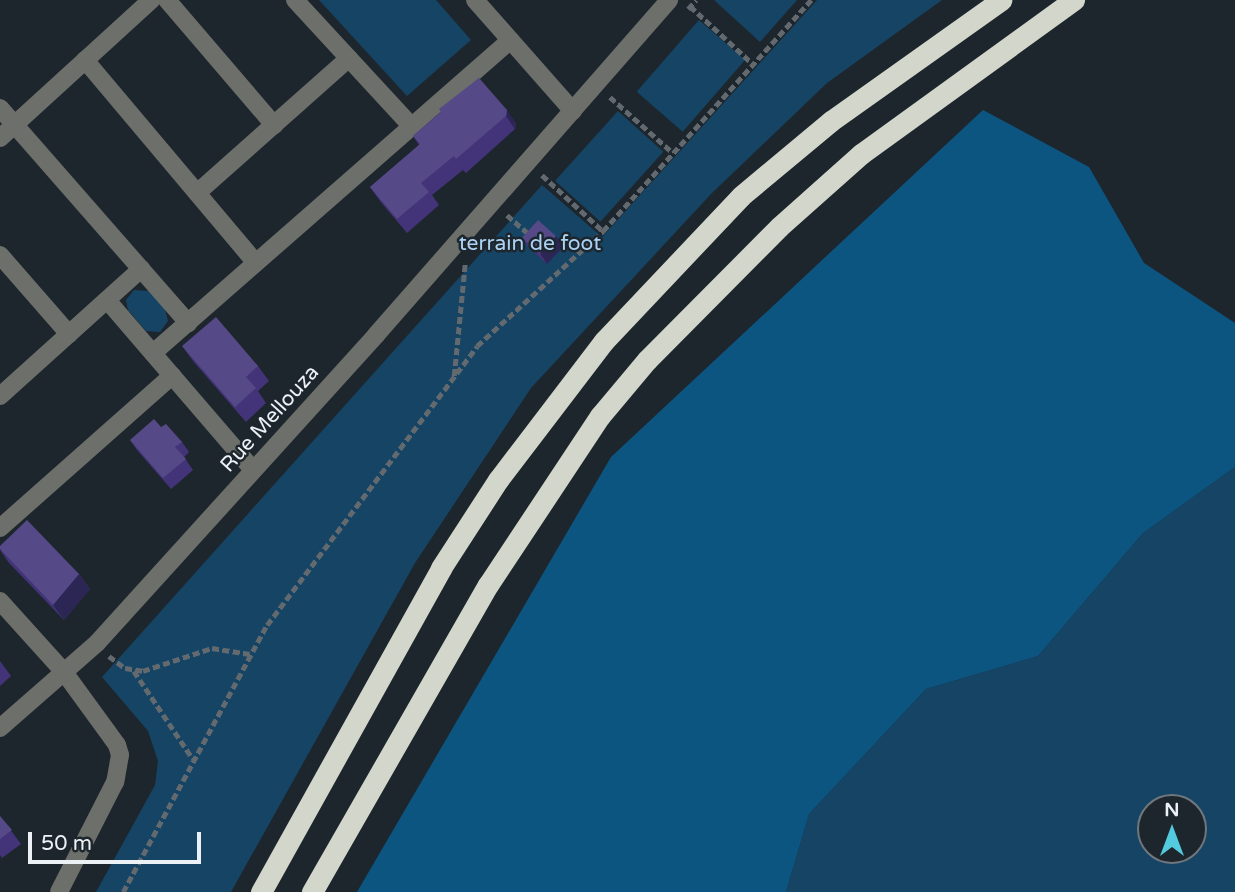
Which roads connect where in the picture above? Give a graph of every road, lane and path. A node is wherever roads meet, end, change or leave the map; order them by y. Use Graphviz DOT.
graph roads {
  1 [pos="151,0"];
  2 [pos="167,0"];
  3 [pos="295,0"];
  4 [pos="669,0"];
  5 [pos="811,0"];
  6 [pos="1001,0"];
  7 [pos="1074,0"];
  8 [pos="485,3"];
  9 [pos="690,6"];
  10 [pos="510,40"];
  11 [pos="349,58"];
  12 [pos="85,60"];
  13 [pos="754,65"];
  14 [pos="596,85"];
  15 [pos="0,108"];
  16 [pos="573,111"];
  17 [pos="15,125"];
  18 [pos="274,125"];
  19 [pos="412,127"];
  20 [pos="0,138"];
  21 [pos="673,153"];
  22 [pos="542,175"];
  23 [pos="197,193"];
  24 [pos="507,215"];
  25 [pos="603,231"];
  26 [pos="530,234"];
  27 [pos="2,261"];
  28 [pos="465,262"];
  29 [pos="256,263"];
  30 [pos="141,269"];
  31 [pos="107,300"];
  32 [pos="188,323"];
  33 [pos="69,334"];
  34 [pos="153,353"];
  35 [pos="172,376"];
  36 [pos="454,377"];
  37 [pos="0,396"];
  38 [pos="253,470"];
  39 [pos="0,528"];
  40 [pos="0,601"];
  41 [pos="97,643"];
  42 [pos="250,654"];
  43 [pos="134,670"];
  44 [pos="64,672"];
  45 [pos="0,728"];
  46 [pos="193,759"];
  47 [pos="59,892"];
  48 [pos="123,892"];
  49 [pos="261,892"];
  50 [pos="312,892"];
  1 -- 12 [label="street"];
  2 -- 18 [label="street"];
  3 -- 11 [label="street"];
  4 -- 14 [label="street, Rue Mellouza"];
  5 -- 13 [label="path"];
  6 -- 49 [label="highway"];
  7 -- 50 [label="highway"];
  8 -- 10 [label="street"];
  9 -- 13 [label="path"];
  10 -- 16 [label="street"];
  10 -- 19 [label="street"];
  11 -- 18 [label="street"];
  11 -- 19 [label="street"];
  12 -- 17 [label="street"];
  12 -- 23 [label="street"];
  13 -- 21 [label="path"];
  14 -- 16 [label="street, Rue Mellouza"];
  14 -- 21 [label="path"];
  15 -- 17 [label="street"];
  16 -- 38 [label="street, Rue Mellouza"];
  17 -- 20 [label="street"];
  17 -- 30 [label="street"];
  18 -- 23 [label="street"];
  19 -- 29 [label="street"];
  21 -- 25 [label="path"];
  22 -- 25 [label="path"];
  23 -- 29 [label="street"];
  24 -- 26 [label="path"];
  25 -- 36 [label="path"];
  27 -- 33 [label="street"];
  28 -- 36 [label="path"];
  29 -- 32 [label="street"];
  30 -- 31 [label="street"];
  30 -- 32 [label="street"];
  31 -- 33 [label="street"];
  31 -- 34 [label="street"];
  32 -- 34 [label="street"];
  33 -- 37 [label="street"];
  34 -- 35 [label="street"];
  35 -- 38 [label="street"];
  35 -- 39 [label="street"];
  36 -- 42 [label="path"];
  38 -- 41 [label="street, Rue Mellouza"];
  40 -- 44 [label="street"];
  41 -- 43 [label="path"];
  41 -- 44 [label="street, Rue Mellouza"];
  42 -- 43 [label="path"];
  42 -- 46 [label="path"];
  43 -- 46 [label="path"];
  44 -- 45 [label="street, Rue Mellouza"];
  44 -- 47 [label="street"];
  46 -- 48 [label="path"];
}
